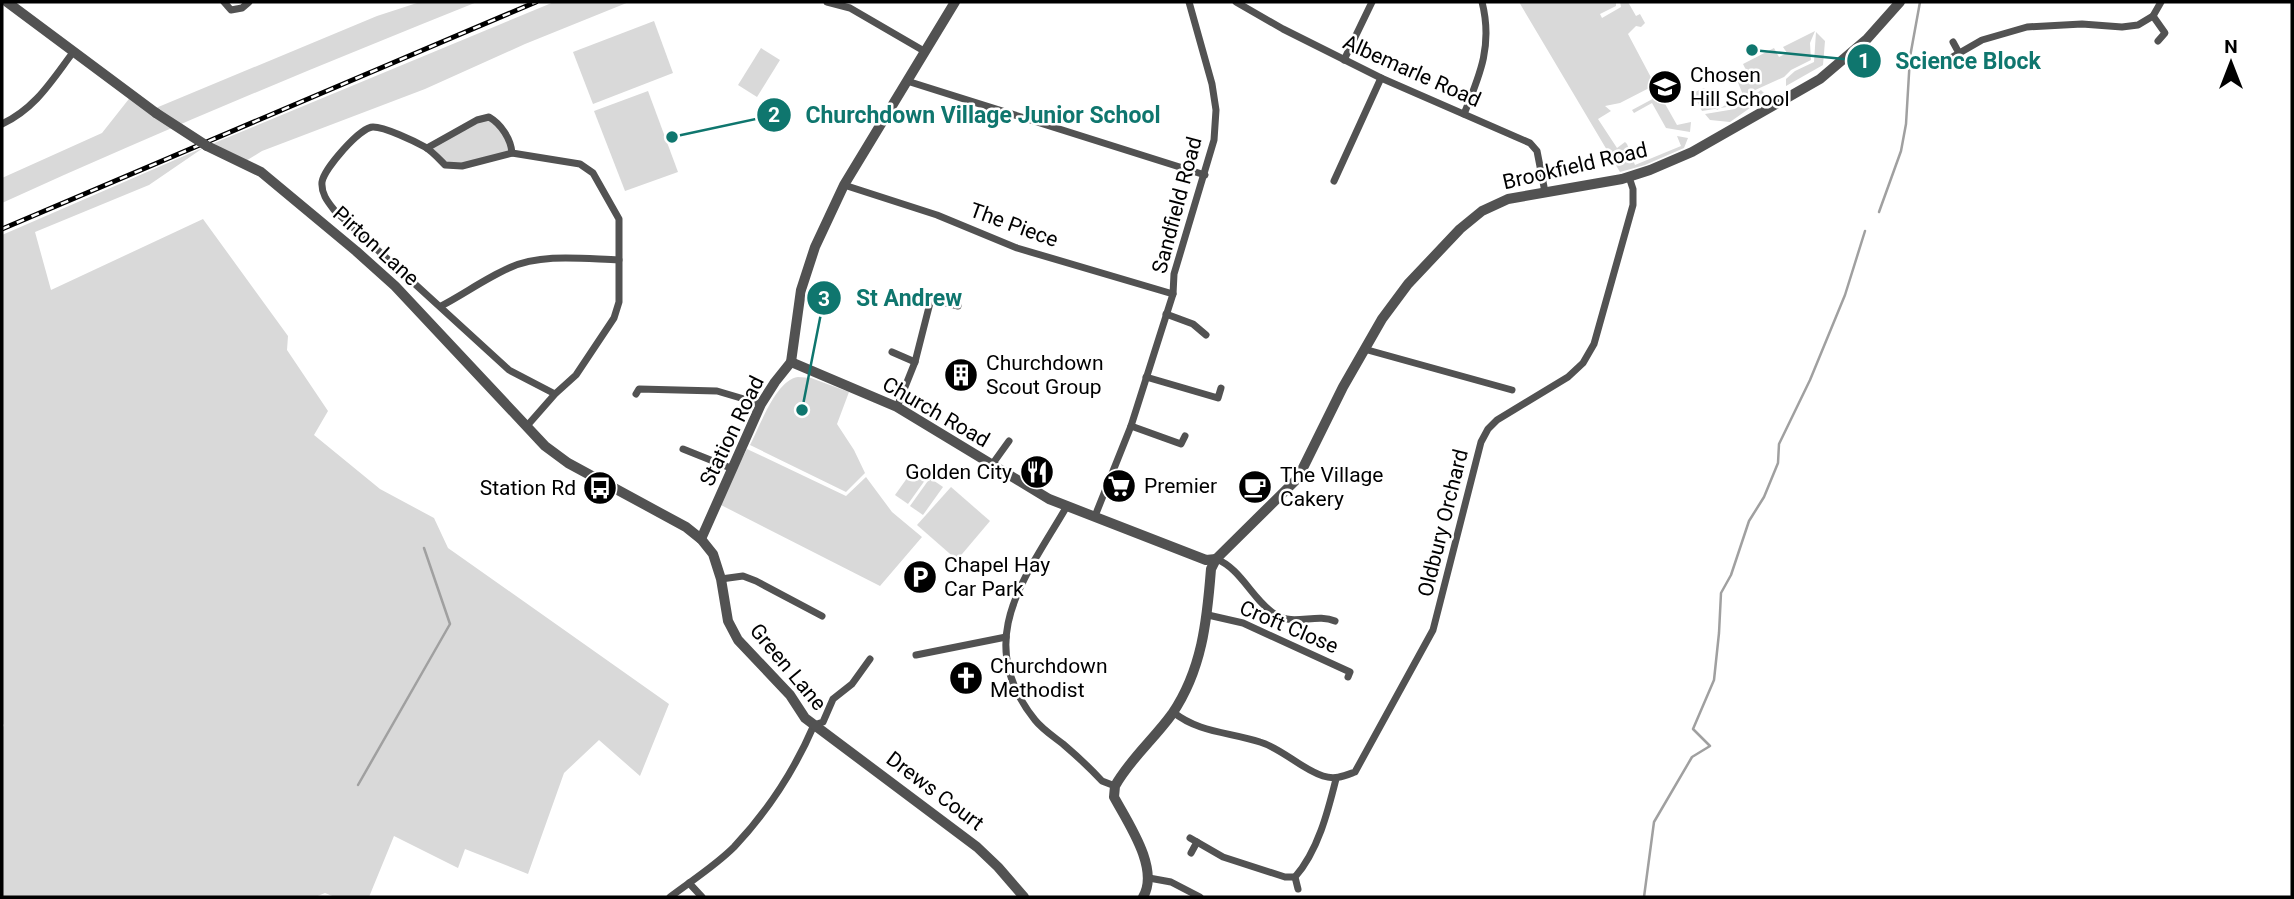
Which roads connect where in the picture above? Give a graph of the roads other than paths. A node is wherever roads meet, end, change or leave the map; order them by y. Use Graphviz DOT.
graph roads {
  1 [pos="7,2"];
  2 [pos="224,2"];
  3 [pos="249,2"];
  4 [pos="827,2"];
  5 [pos="955,2"];
  6 [pos="1189,2"];
  7 [pos="1236,2"];
  8 [pos="1372,2"];
  9 [pos="1482,2"];
  10 [pos="1900,2"];
  11 [pos="2161,2"];
  12 [pos="2153,16"];
  13 [pos="2158,41"];
  14 [pos="1953,42"];
  15 [pos="74,51"];
  16 [pos="924,51"];
  17 [pos="1959,53"];
  18 [pos="1949,59"];
  19 [pos="1344,60"];
  20 [pos="1381,78"];
  21 [pos="907,81"];
  22 [pos="1464,114"];
  23 [pos="2,124"];
  24 [pos="427,148"];
  25 [pos="512,153"];
  26 [pos="1205,175"];
  27 [pos="1629,177"];
  28 [pos="1334,181"];
  29 [pos="844,185"];
  30 [pos="1545,192"];
  31 [pos="619,260"];
  32 [pos="1173,294"];
  33 [pos="441,306"];
  34 [pos="958,306"];
  35 [pos="1166,314"];
  36 [pos="1206,335"];
  37 [pos="1364,349"];
  38 [pos="892,352"];
  39 [pos="791,362"];
  40 [pos="915,362"];
  41 [pos="1146,377"];
  42 [pos="638,380"];
  43 [pos="1220,388"];
  44 [pos="1512,390"];
  45 [pos="555,394"];
  46 [pos="761,404"];
  47 [pos="897,407"];
  48 [pos="1131,426"];
  49 [pos="526,427"];
  50 [pos="1185,436"];
  51 [pos="1009,442"];
  52 [pos="1181,444"];
  53 [pos="683,449"];
  54 [pos="692,453"];
  55 [pos="1178,453"];
  56 [pos="688,464"];
  57 [pos="991,466"];
  58 [pos="733,470"];
  59 [pos="1067,506"];
  60 [pos="1095,516"];
  61 [pos="701,538"];
  62 [pos="1216,559"];
  63 [pos="721,579"];
  64 [pos="1208,615"];
  65 [pos="822,616"];
  66 [pos="1335,621"];
  67 [pos="1006,637"];
  68 [pos="916,654"];
  69 [pos="870,659"];
  70 [pos="1348,677"];
  71 [pos="1173,712"];
  72 [pos="814,725"];
  73 [pos="1336,779"];
  74 [pos="1115,786"];
  75 [pos="1191,853"];
  76 [pos="1295,877"];
  77 [pos="1149,878"];
  78 [pos="689,883"];
  79 [pos="1298,889"];
  80 [pos="670,897"];
  81 [pos="702,897"];
  82 [pos="1024,897"];
  83 [pos="1143,897"];
  84 [pos="1200,897"];
  1 -- 15 [label="street, Pirton Lane"];
  2 -- 3 [label="street"];
  4 -- 16 [label="street"];
  5 -- 16 [label="street, Station Road"];
  6 -- 26 [label="street, Sandfield Road"];
  7 -- 19 [label="street, Albemarle Road"];
  8 -- 19 [label="street"];
  9 -- 22 [label="street"];
  10 -- 27 [label="street, Brookfield Road"];
  11 -- 12 [label="street"];
  12 -- 13 [label="street"];
  12 -- 17 [label="street"];
  14 -- 17 [label="street"];
  15 -- 23 [label="street"];
  15 -- 49 [label="street, Pirton Lane, bridge"];
  16 -- 21 [label="street, Station Road"];
  17 -- 18 [label="street"];
  19 -- 20 [label="street, Albemarle Road"];
  20 -- 22 [label="street, Albemarle Road"];
  20 -- 28 [label="street"];
  21 -- 26 [label="street"];
  21 -- 29 [label="street, Station Road"];
  22 -- 30 [label="street, Albemarle Road"];
  24 -- 25 [label="street"];
  24 -- 25 [label="street"];
  24 -- 33 [label="street"];
  25 -- 31 [label="street"];
  26 -- 32 [label="street, Sandfield Road"];
  27 -- 30 [label="street, Brookfield Road"];
  27 -- 73 [label="street, Oldbury Orchard"];
  29 -- 32 [label="street, The Piece"];
  29 -- 39 [label="street, Station Road"];
  30 -- 37 [label="street, Brookfield Road"];
  31 -- 33 [label="street"];
  31 -- 45 [label="street"];
  32 -- 35 [label="street, Sandfield Road"];
  33 -- 45 [label="street"];
  34 -- 40 [label="street"];
  35 -- 36 [label="street"];
  35 -- 41 [label="street, Sandfield Road"];
  37 -- 44 [label="street"];
  37 -- 62 [label="street, Brookfield Road"];
  38 -- 40 [label="street"];
  39 -- 46 [label="street, Station Road"];
  39 -- 47 [label="street, Church Road"];
  40 -- 47 [label="street"];
  41 -- 43 [label="street"];
  41 -- 48 [label="street, Sandfield Road"];
  42 -- 46 [label="street"];
  45 -- 49 [label="street"];
  46 -- 58 [label="street, Station Road"];
  47 -- 57 [label="street, Church Road"];
  48 -- 52 [label="street"];
  48 -- 60 [label="street, Sandfield Road"];
  49 -- 61 [label="street, Pirton Lane"];
  50 -- 52 [label="street"];
  51 -- 57 [label="street"];
  52 -- 55 [label="street"];
  53 -- 54 [label="street"];
  54 -- 56 [label="street"];
  54 -- 58 [label="street"];
  57 -- 59 [label="street, Church Road"];
  58 -- 61 [label="street, Station Road"];
  59 -- 60 [label="street, Church Road"];
  59 -- 67 [label="street"];
  60 -- 62 [label="street, Church Road"];
  61 -- 63 [label="street, Green Lane"];
  62 -- 64 [label="street"];
  62 -- 66 [label="street"];
  63 -- 65 [label="street"];
  63 -- 72 [label="street, Green Lane"];
  64 -- 70 [label="street, Croft Close"];
  64 -- 71 [label="street"];
  67 -- 68 [label="street"];
  67 -- 74 [label="street"];
  69 -- 72 [label="street"];
  71 -- 73 [label="street"];
  71 -- 74 [label="street"];
  72 -- 78 [label="street, Green Lane"];
  72 -- 82 [label="street, Drews Court"];
  73 -- 76 [label="street"];
  74 -- 77 [label="street"];
  75 -- 76 [label="street"];
  76 -- 79 [label="street"];
  77 -- 83 [label="street"];
  77 -- 84 [label="street"];
  78 -- 80 [label="street, Green Lane"];
  78 -- 81 [label="street"];
}
